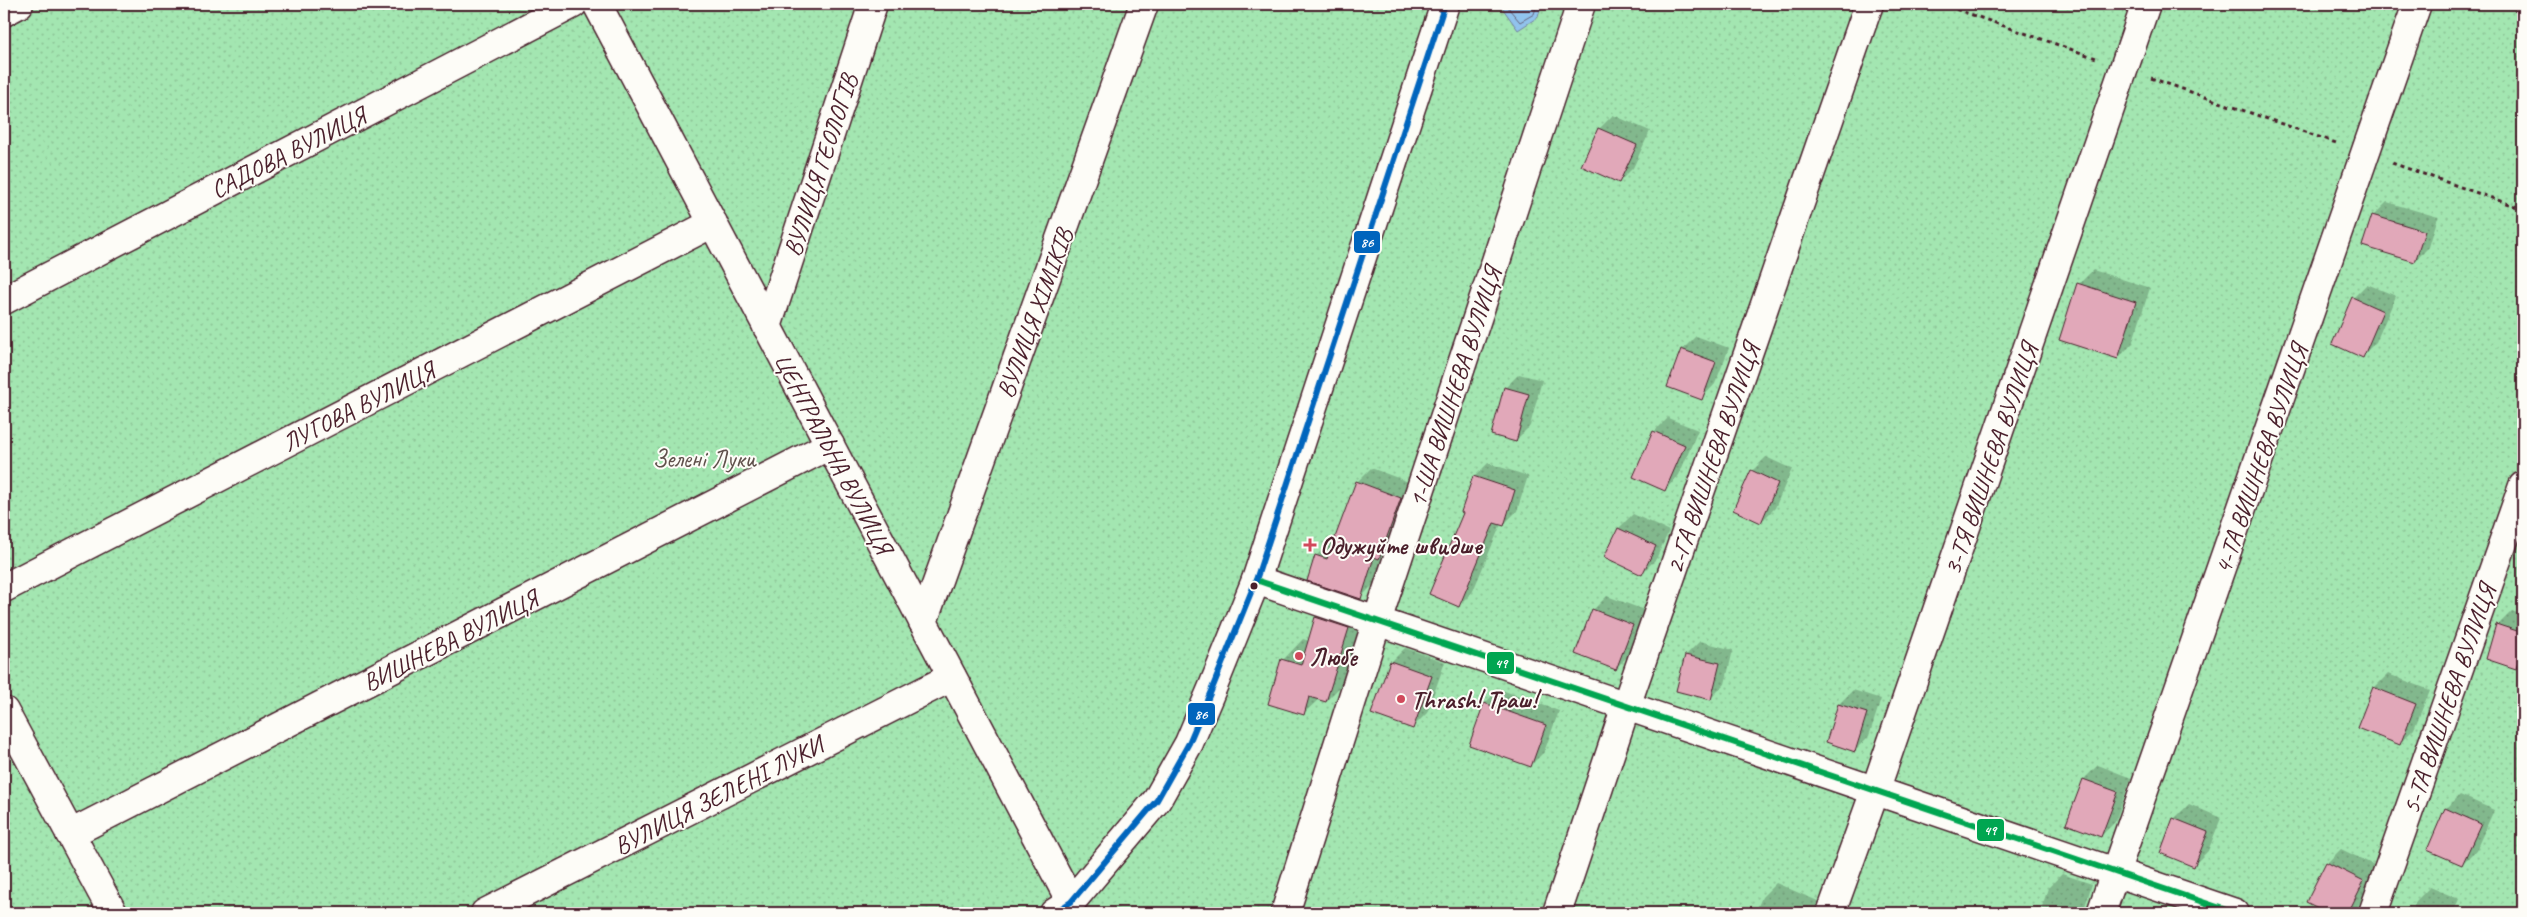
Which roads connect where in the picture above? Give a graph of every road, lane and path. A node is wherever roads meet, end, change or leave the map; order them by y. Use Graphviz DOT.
graph roads {
  1 [pos="19,4"];
  2 [pos="573,4"];
  3 [pos="597,4"];
  4 [pos="873,4"];
  5 [pos="1144,4"];
  6 [pos="1445,4"];
  7 [pos="1581,4"];
  8 [pos="1869,4"];
  9 [pos="1941,4"];
  10 [pos="2146,4"];
  11 [pos="2417,4"];
  12 [pos="4,12"];
  13 [pos="2124,68"];
  14 [pos="2366,154"];
  15 [pos="2523,209"];
  16 [pos="713,223"];
  17 [pos="4,300"];
  18 [pos="767,327"];
  19 [pos="830,445"];
  20 [pos="2523,486"];
  21 [pos="1256,580"];
  22 [pos="4,588"];
  23 [pos="923,622"];
  24 [pos="1377,622"];
  25 [pos="952,677"];
  26 [pos="1626,706"];
  27 [pos="4,711"];
  28 [pos="1875,791"];
  29 [pos="70,834"];
  30 [pos="2116,873"];
  31 [pos="1062,908"];
  32 [pos="113,913"];
  33 [pos="484,913"];
  34 [pos="1285,913"];
  35 [pos="1557,913"];
  36 [pos="1831,913"];
  37 [pos="2102,913"];
  38 [pos="2235,913"];
  39 [pos="2373,913"];
  1 -- 12 [label="street"];
  2 -- 17 [label="street, САДОВА ВУЛИЦЯ"];
  3 -- 16 [label="street, ЦЕНТРАЛЬНА ВУЛИЦЯ"];
  4 -- 18 [label="street, ВУЛИЦЯ ГЕОЛОГІВ"];
  5 -- 23 [label="street, ВУЛИЦЯ ХІМІКІВ"];
  6 -- 21 [label="street"];
  7 -- 24 [label="street, 1-ША ВИШНЕВА ВУЛИЦЯ"];
  8 -- 26 [label="street, 2-ГА ВИШНЕВА ВУЛИЦЯ"];
  9 -- 13 [label="path"];
  10 -- 13 [label="street, 3-ТЯ ВИШНЕВА ВУЛИЦЯ"];
  11 -- 14 [label="street, 4-ТА ВИШНЕВА ВУЛИЦЯ"];
  13 -- 14 [label="path"];
  13 -- 28 [label="street, 3-ТЯ ВИШНЕВА ВУЛИЦЯ"];
  14 -- 15 [label="path"];
  14 -- 30 [label="street, 4-ТА ВИШНЕВА ВУЛИЦЯ"];
  16 -- 18 [label="street, ЦЕНТРАЛЬНА ВУЛИЦЯ"];
  16 -- 22 [label="street, ЛУГОВА ВУЛИЦЯ"];
  18 -- 19 [label="street, ЦЕНТРАЛЬНА ВУЛИЦЯ"];
  19 -- 23 [label="street, ЦЕНТРАЛЬНА ВУЛИЦЯ"];
  19 -- 29 [label="street, ВИШНЕВА ВУЛИЦЯ"];
  20 -- 39 [label="street, 5-ТА ВИШНЕВА ВУЛИЦЯ"];
  21 -- 24 [label="street"];
  21 -- 31 [label="street"];
  23 -- 25 [label="street, ЦЕНТРАЛЬНА ВУЛИЦЯ"];
  24 -- 26 [label="street"];
  24 -- 34 [label="street, 1-ША ВИШНЕВА ВУЛИЦЯ"];
  25 -- 31 [label="street, ЦЕНТРАЛЬНА ВУЛИЦЯ"];
  25 -- 33 [label="street, ВУЛИЦЯ ЗЕЛЕНІ ЛУКИ"];
  26 -- 28 [label="street"];
  26 -- 35 [label="street, 2-ГА ВИШНЕВА ВУЛИЦЯ"];
  27 -- 29 [label="street"];
  28 -- 30 [label="street"];
  28 -- 36 [label="street, 3-ТЯ ВИШНЕВА ВУЛИЦЯ"];
  29 -- 32 [label="street"];
  30 -- 37 [label="street, 4-ТА ВИШНЕВА ВУЛИЦЯ"];
  30 -- 38 [label="street"];
}
